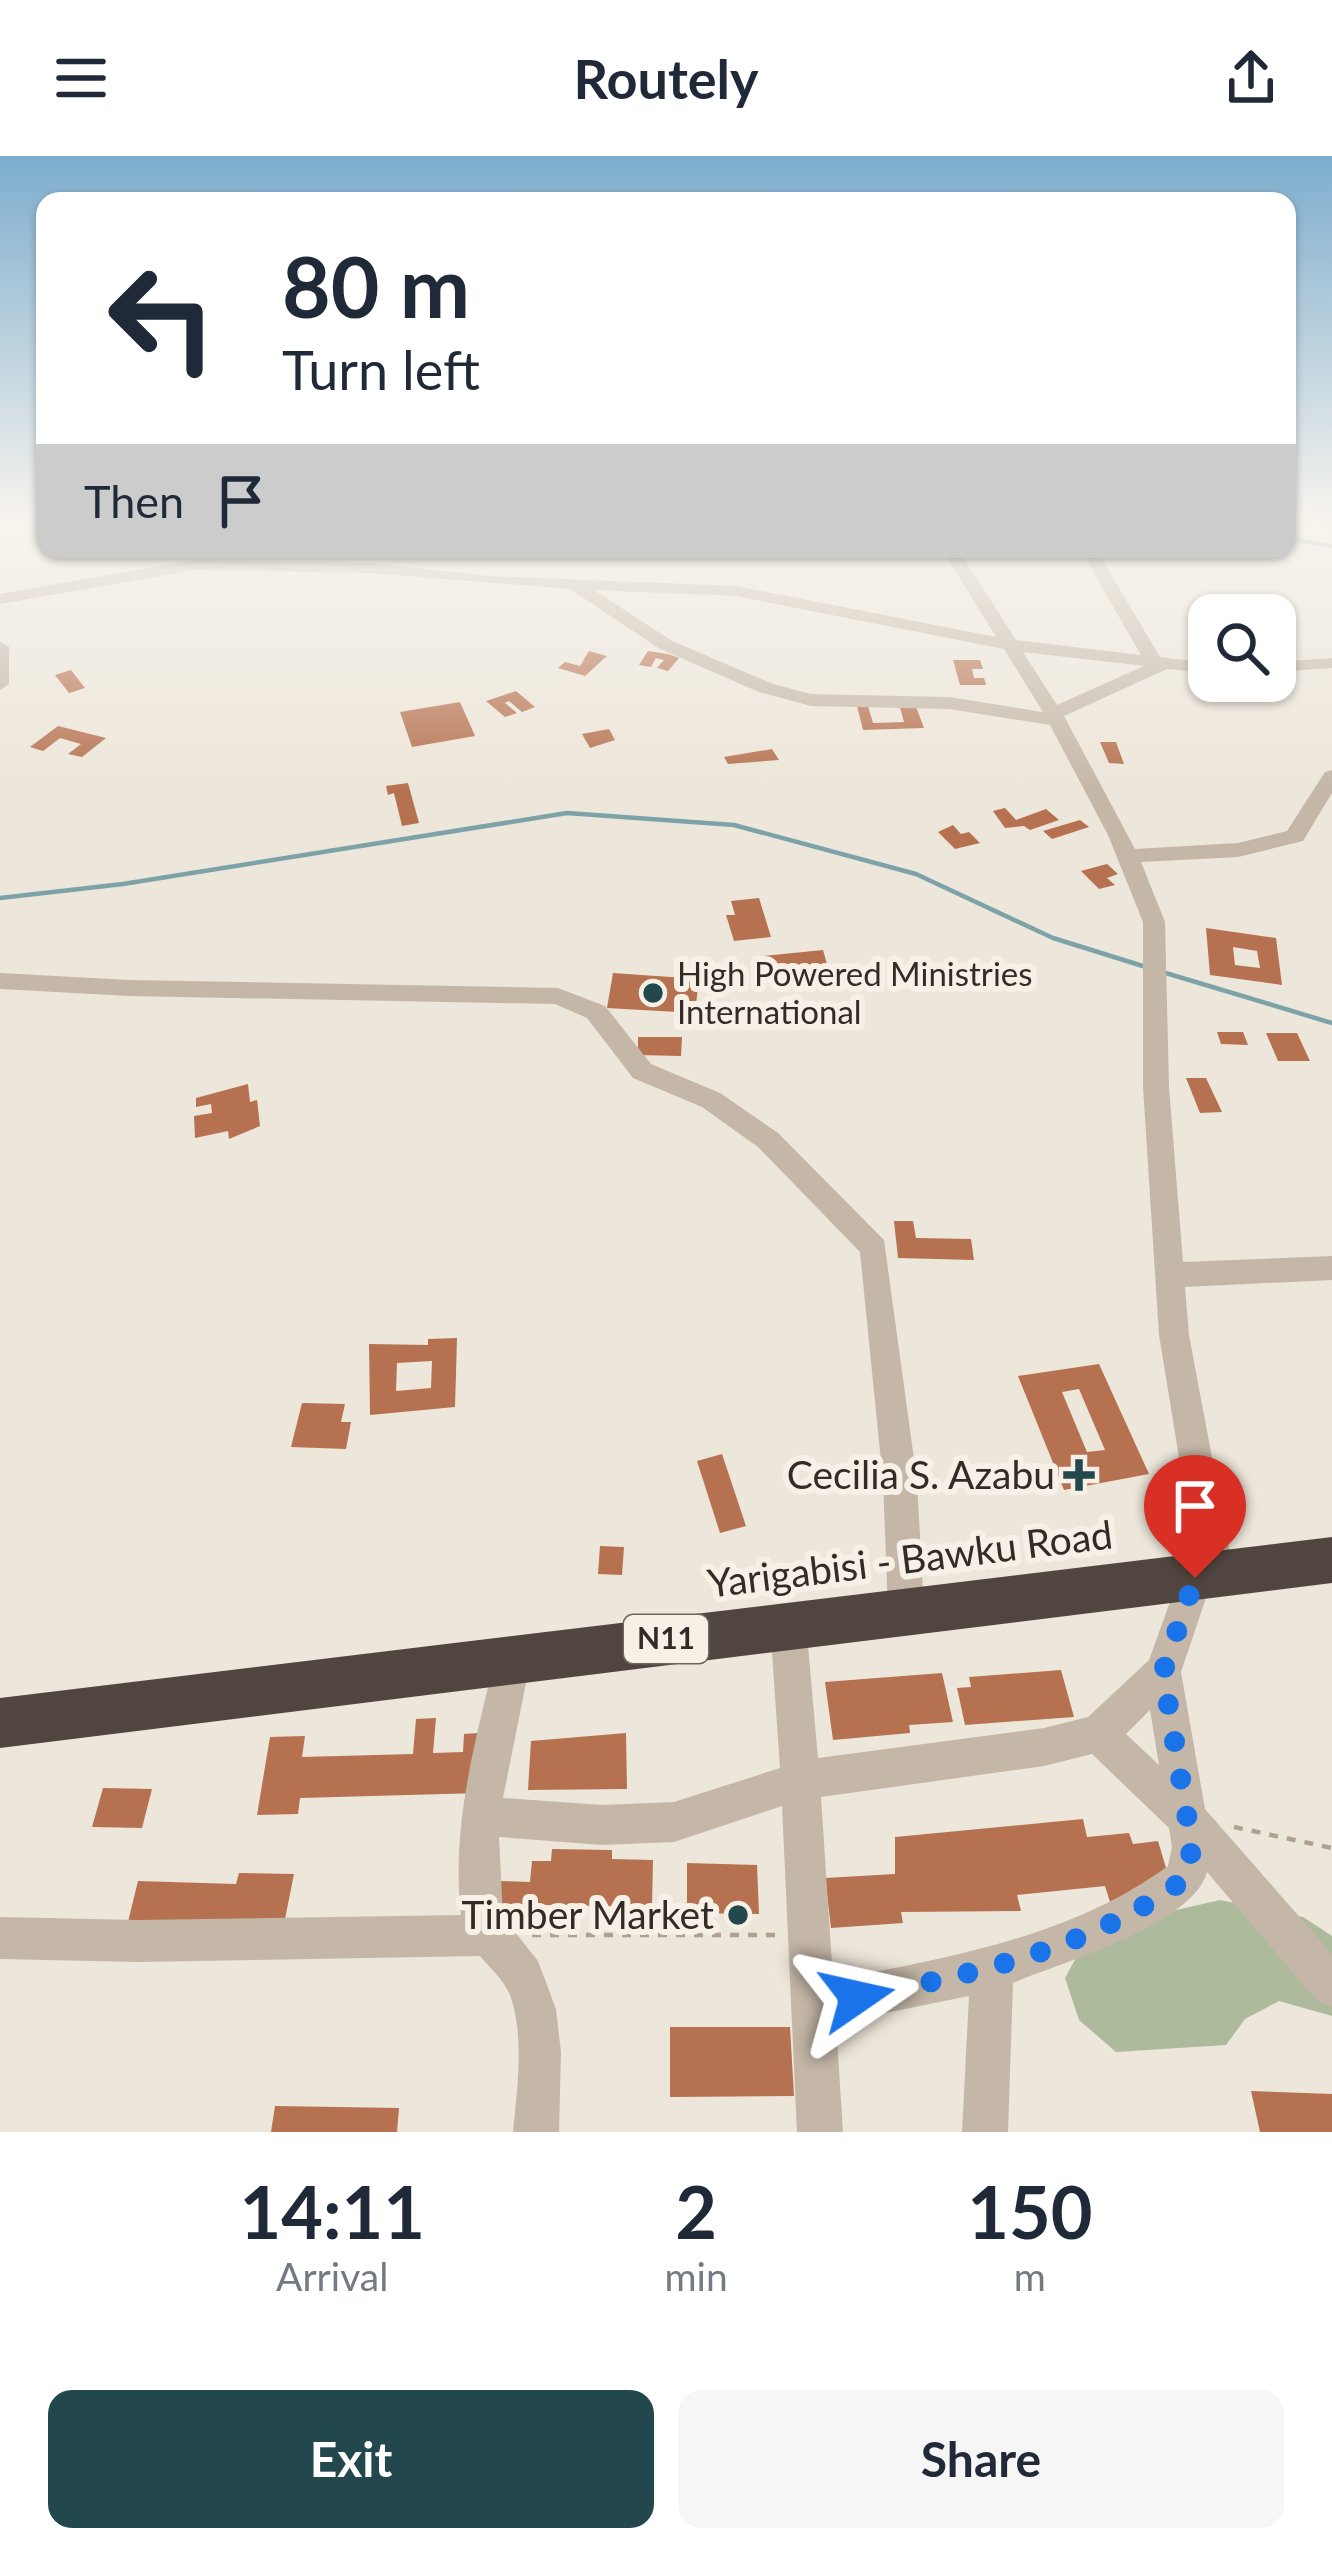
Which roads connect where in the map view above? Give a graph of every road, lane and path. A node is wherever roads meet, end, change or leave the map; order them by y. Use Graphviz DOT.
graph roads {
  1 [pos="610,608"];
  2 [pos="823,608"];
  3 [pos="987,608"];
  4 [pos="1122,608"];
  5 [pos="1010,645"];
  6 [pos="0,647"];
  7 [pos="1160,662"];
  8 [pos="1332,663"];
  9 [pos="1188,665"];
  10 [pos="1296,666"];
  11 [pos="1,677"];
  12 [pos="1055,717"];
  13 [pos="1332,776"];
  14 [pos="1129,856"];
  15 [pos="0,981"];
  16 [pos="1332,1268"];
  17 [pos="1169,1275"];
  18 [pos="1332,1560"];
  19 [pos="1205,1577"];
  20 [pos="906,1609"];
  21 [pos="788,1624"];
  22 [pos="513,1658"];
  23 [pos="1163,1672"];
  24 [pos="0,1723"];
  25 [pos="1098,1734"];
  26 [pos="802,1780"];
  27 [pos="481,1816"];
  28 [pos="1187,1818"];
  29 [pos="1332,1848"];
  30 [pos="487,1935"];
  31 [pos="806,1935"];
  32 [pos="0,1938"];
  33 [pos="992,1970"];
  34 [pos="1332,1986"];
  35 [pos="812,2006"];
  36 [pos="536,2132"];
  37 [pos="820,2132"];
  38 [pos="985,2132"];
  1 -- 12 [label="street"];
  2 -- 5 [label="street"];
  3 -- 5 [label="street"];
  4 -- 7 [label="street"];
  5 -- 7 [label="street"];
  5 -- 12 [label="street"];
  6 -- 11 [label="street"];
  7 -- 9 [label="street"];
  7 -- 12 [label="street"];
  8 -- 10 [label="street"];
  12 -- 14 [label="street"];
  13 -- 14 [label="street"];
  14 -- 17 [label="street"];
  15 -- 20 [label="street"];
  16 -- 17 [label="street"];
  17 -- 19 [label="street"];
  18 -- 19 [label="highway, Yarigabisi - Bawku Road / N11"];
  19 -- 20 [label="highway, Yarigabisi - Bawku Road / N11"];
  19 -- 23 [label="street"];
  20 -- 21 [label="highway, Yarigabisi - Bawku Road / N11"];
  21 -- 22 [label="highway, Yarigabisi - Bawku Road / N11"];
  21 -- 26 [label="street"];
  22 -- 24 [label="highway, Yarigabisi - Bawku Road / N11"];
  22 -- 27 [label="street"];
  23 -- 25 [label="street"];
  23 -- 28 [label="street"];
  25 -- 26 [label="street"];
  25 -- 28 [label="street"];
  26 -- 27 [label="street"];
  26 -- 31 [label="street"];
  27 -- 30 [label="street"];
  28 -- 29 [label="path"];
  28 -- 33 [label="street"];
  28 -- 34 [label="street"];
  30 -- 31 [label="path"];
  30 -- 32 [label="street"];
  30 -- 36 [label="street"];
  31 -- 35 [label="street"];
  33 -- 35 [label="street"];
  33 -- 38 [label="street"];
  35 -- 37 [label="street"];
}
